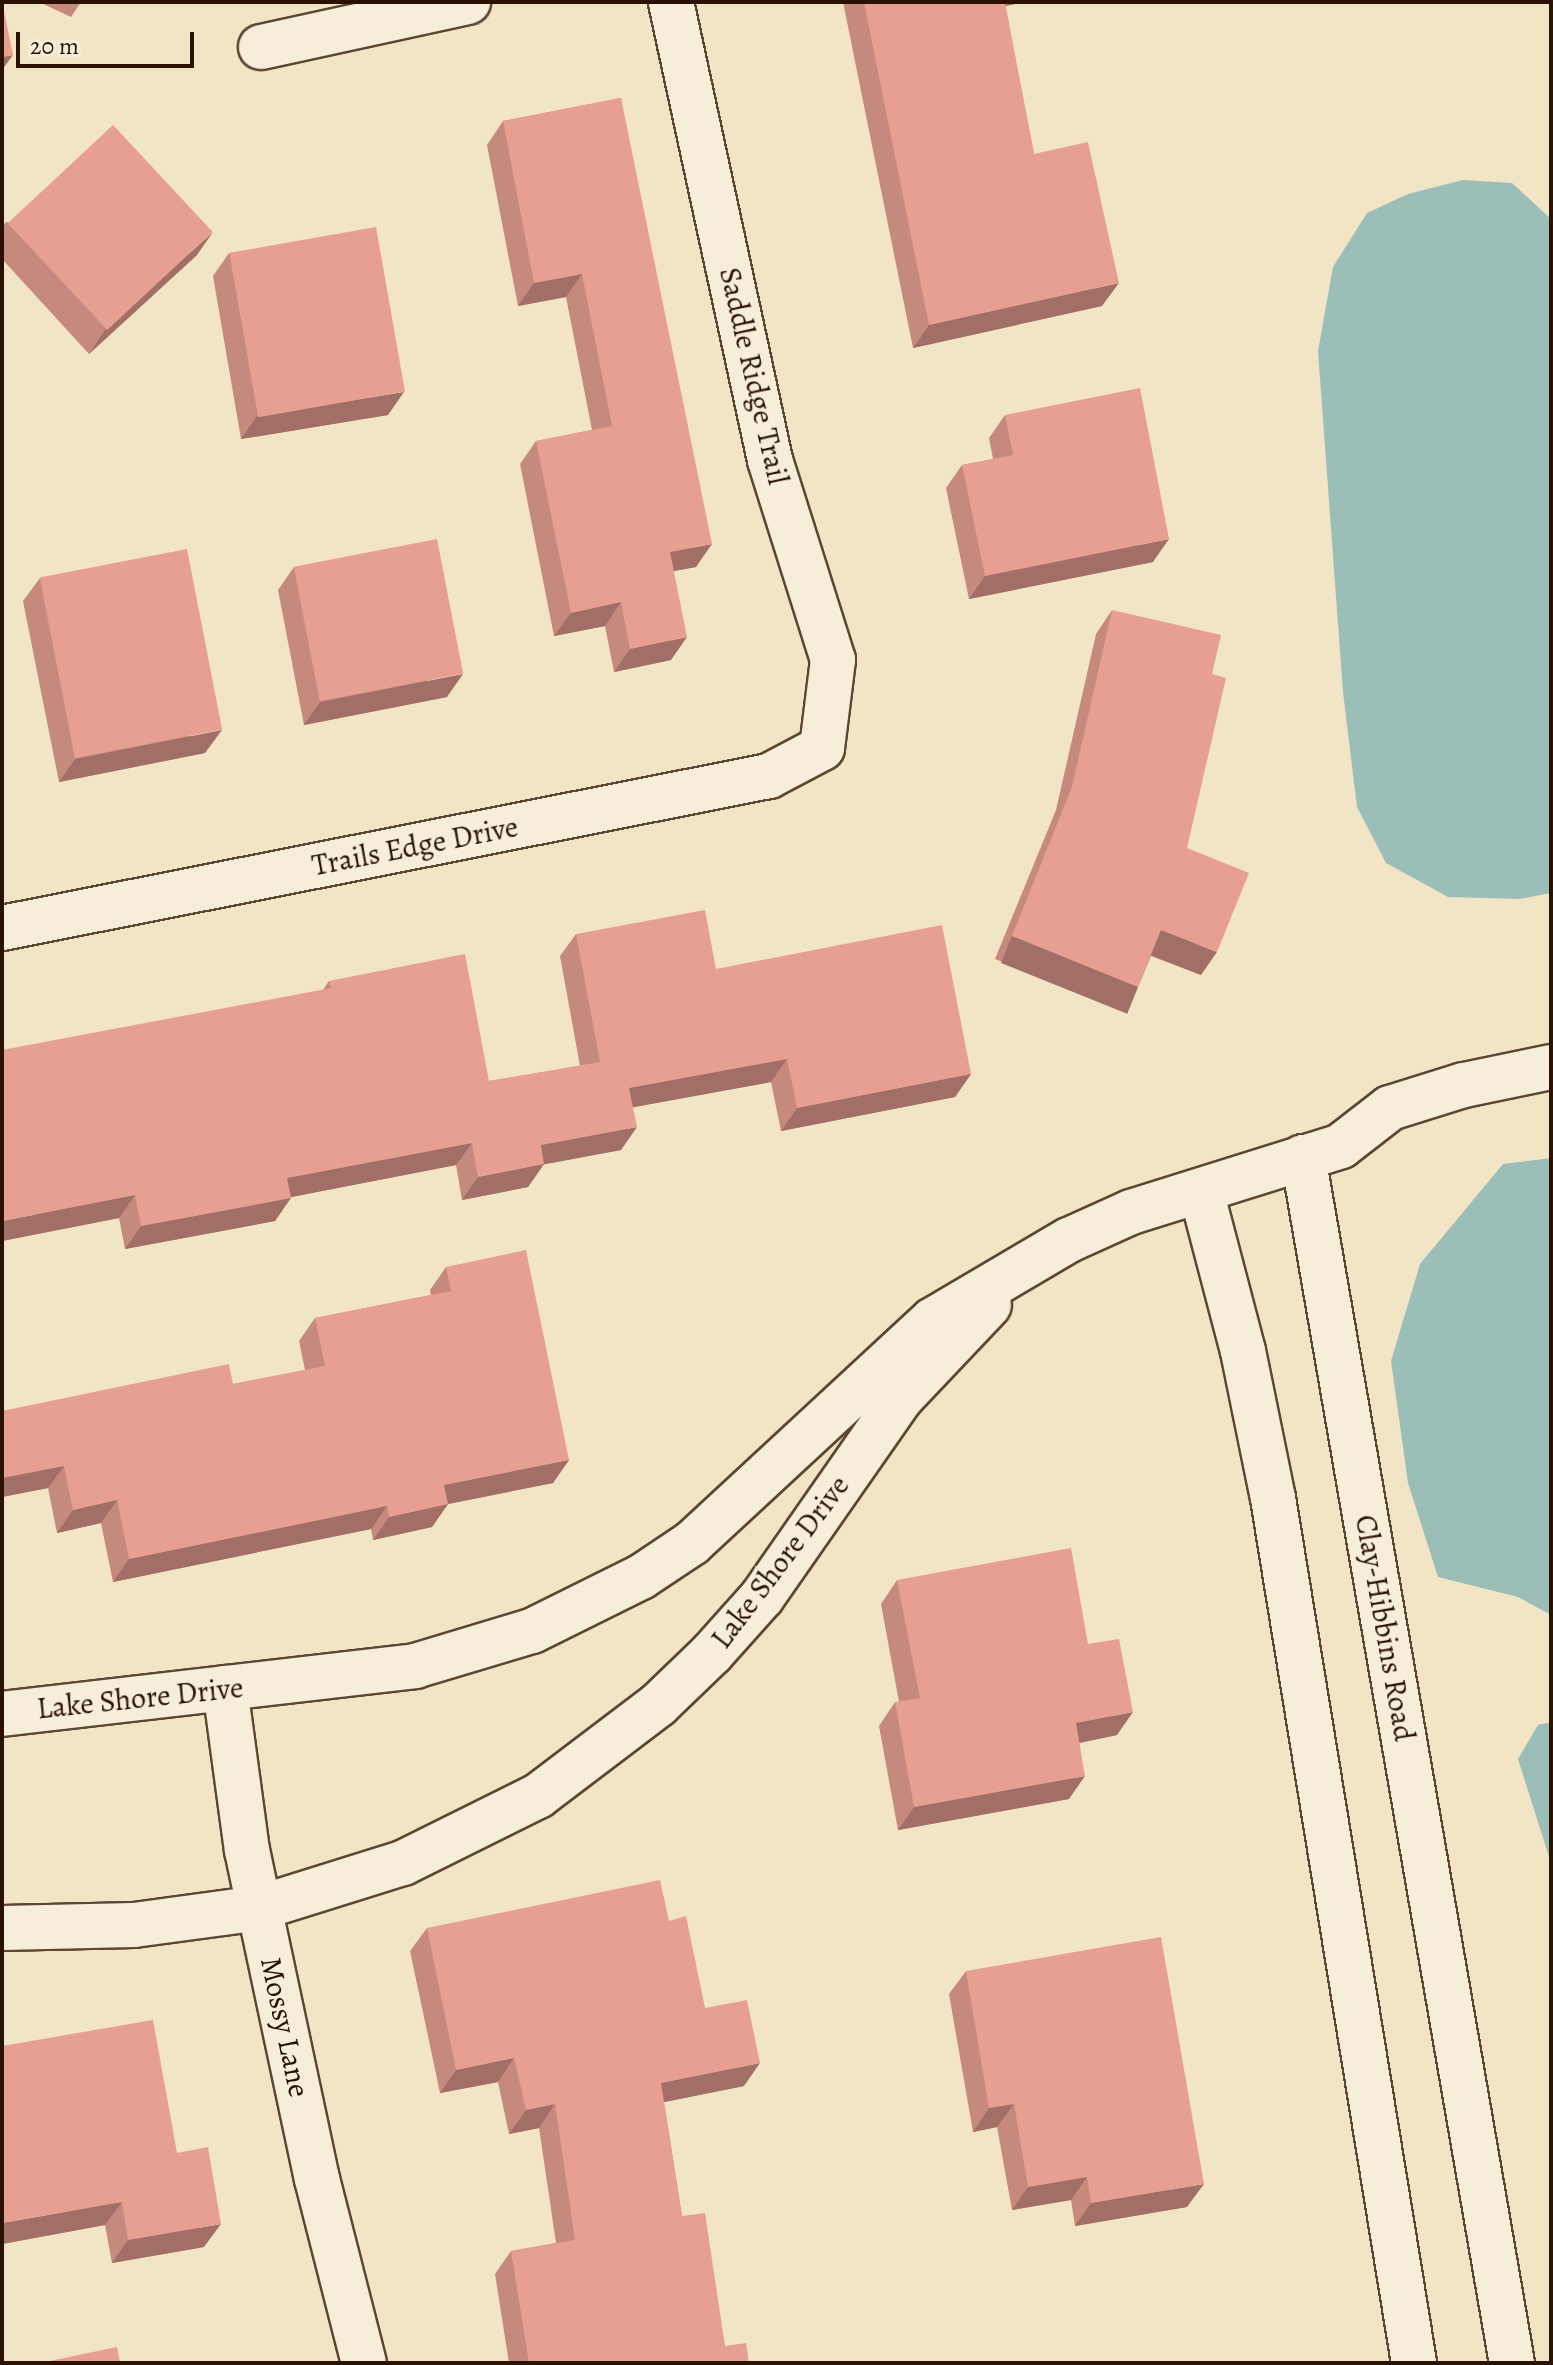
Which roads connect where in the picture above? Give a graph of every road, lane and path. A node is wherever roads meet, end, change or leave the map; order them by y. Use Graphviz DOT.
graph roads {
  1 [pos="468,2"];
  2 [pos="671,2"];
  3 [pos="261,47"];
  4 [pos="822,748"];
  5 [pos="2,928"];
  6 [pos="1551,1067"];
  7 [pos="1303,1157"];
  8 [pos="1201,1191"];
  9 [pos="1014,1276"];
  10 [pos="225,1688"];
  11 [pos="2,1714"];
  12 [pos="259,1908"];
  13 [pos="2,1928"];
  14 [pos="364,2363"];
  15 [pos="1414,2363"];
  16 [pos="1512,2363"];
  1 -- 3 [label="street"];
  2 -- 4 [label="street, Saddle Ridge Trail"];
  4 -- 5 [label="street, Trails Edge Drive"];
  6 -- 7 [label="street"];
  7 -- 8 [label="street, Lake Shore Drive"];
  7 -- 16 [label="street, Clay-Hibbins Road"];
  8 -- 9 [label="street, Lake Shore Drive"];
  8 -- 15 [label="street"];
  9 -- 10 [label="street, Lake Shore Drive"];
  9 -- 12 [label="street, Lake Shore Drive"];
  10 -- 11 [label="street, Lake Shore Drive"];
  10 -- 12 [label="street, Mossy Lane"];
  12 -- 13 [label="street, Lake Shore Drive"];
  12 -- 14 [label="street, Mossy Lane"];
}
